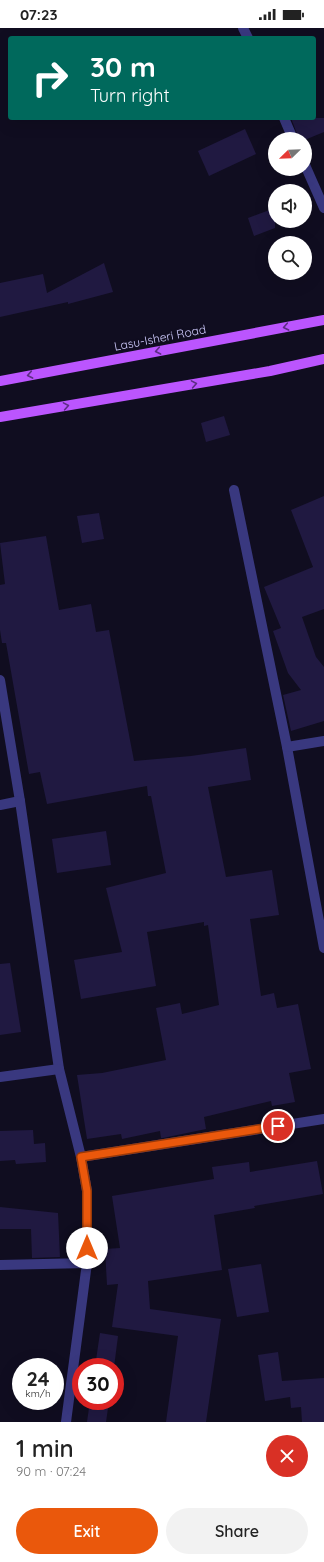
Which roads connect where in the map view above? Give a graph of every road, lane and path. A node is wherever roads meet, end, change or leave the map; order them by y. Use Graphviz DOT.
graph roads {
  1 [pos="285,120"];
  2 [pos="290,132"];
  3 [pos="310,176"];
  4 [pos="324,208"];
  5 [pos="324,320"];
  6 [pos="324,359"];
  7 [pos="0,381"];
  8 [pos="0,417"];
  9 [pos="234,490"];
  10 [pos="0,680"];
  11 [pos="324,741"];
  12 [pos="287,747"];
  13 [pos="20,801"];
  14 [pos="0,805"];
  15 [pos="324,948"];
  16 [pos="59,1069"];
  17 [pos="0,1077"];
  18 [pos="324,1119"];
  19 [pos="81,1157"];
  20 [pos="87,1263"];
  21 [pos="0,1266"];
  22 [pos="66,1422"];
  1 -- 2 [label="street"];
  3 -- 4 [label="street"];
  5 -- 7 [label="main road, Lasu-Isheri Road, one-way"];
  8 -- 6 [label="main road, one-way"];
  9 -- 12 [label="street"];
  10 -- 13 [label="street"];
  11 -- 12 [label="street"];
  12 -- 15 [label="street"];
  13 -- 14 [label="street"];
  13 -- 16 [label="street"];
  16 -- 17 [label="street"];
  16 -- 19 [label="street"];
  18 -- 19 [label="street"];
  19 -- 20 [label="street"];
  20 -- 21 [label="street"];
  20 -- 22 [label="street"];
}
